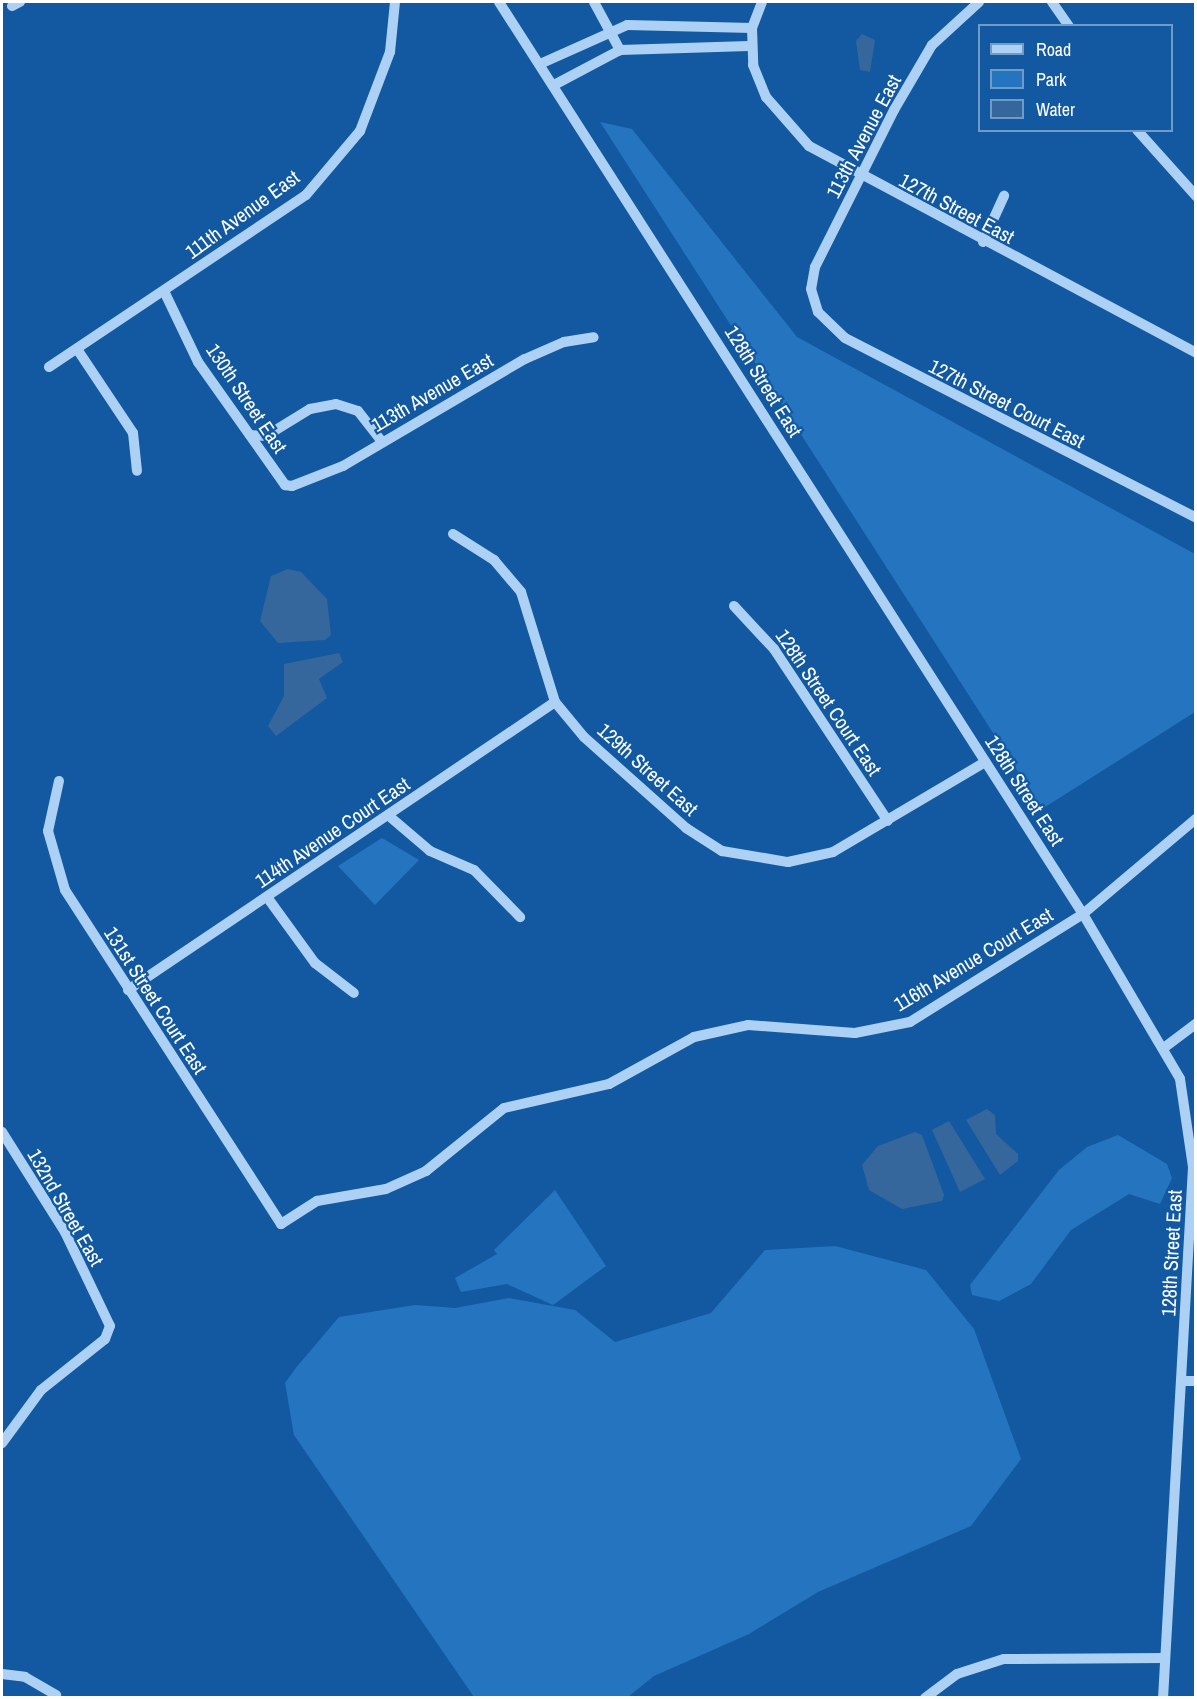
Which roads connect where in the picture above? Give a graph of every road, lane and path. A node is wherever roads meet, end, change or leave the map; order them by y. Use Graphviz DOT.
graph roads {
  1 [pos="395,2"];
  2 [pos="499,2"];
  3 [pos="594,2"];
  4 [pos="762,2"];
  5 [pos="979,2"];
  6 [pos="1052,2"];
  7 [pos="1068,24"];
  8 [pos="752,28"];
  9 [pos="611,30"];
  10 [pos="749,46"];
  11 [pos="620,50"];
  12 [pos="540,64"];
  13 [pos="554,85"];
  14 [pos="1139,132"];
  15 [pos="861,177"];
  16 [pos="1004,196"];
  17 [pos="1196,196"];
  18 [pos="982,242"];
  19 [pos="165,291"];
  20 [pos="816,304"];
  21 [pos="594,337"];
  22 [pos="77,349"];
  23 [pos="1196,353"];
  24 [pos="49,367"];
  25 [pos="250,435"];
  26 [pos="382,442"];
  27 [pos="137,471"];
  28 [pos="292,486"];
  29 [pos="1196,518"];
  30 [pos="453,534"];
  31 [pos="734,606"];
  32 [pos="555,702"];
  33 [pos="985,762"];
  34 [pos="59,781"];
  35 [pos="389,816"];
  36 [pos="1196,819"];
  37 [pos="888,821"];
  38 [pos="267,897"];
  39 [pos="1083,914"];
  40 [pos="520,917"];
  41 [pos="128,990"];
  42 [pos="354,993"];
  43 [pos="1196,1024"];
  44 [pos="1165,1047"];
  45 [pos="2,1132"];
  46 [pos="281,1224"];
  47 [pos="1182,1381"];
  48 [pos="1196,1381"];
  49 [pos="2,1443"];
  50 [pos="1166,1658"];
  51 [pos="2,1674"];
  52 [pos="56,1695"];
  53 [pos="925,1698"];
  54 [pos="1163,1698"];
  1 -- 19 [label="street, 111th Avenue East"];
  2 -- 12 [label="street, 128th Street East"];
  3 -- 9 [label="street"];
  4 -- 8 [label="street"];
  5 -- 15 [label="street, 113th Avenue East"];
  6 -- 7 [label="street"];
  8 -- 9 [label="street"];
  8 -- 10 [label="street"];
  9 -- 11 [label="street"];
  9 -- 12 [label="street"];
  10 -- 11 [label="street"];
  10 -- 15 [label="street, 127th Street East"];
  11 -- 13 [label="street"];
  12 -- 13 [label="street, 128th Street East"];
  13 -- 33 [label="street, 128th Street East"];
  14 -- 17 [label="street"];
  15 -- 18 [label="street, 127th Street East"];
  15 -- 20 [label="street, 113th Avenue East"];
  16 -- 18 [label="street"];
  18 -- 23 [label="street, 127th Street East"];
  19 -- 22 [label="street, 111th Avenue East"];
  19 -- 25 [label="street, 130th Street East"];
  20 -- 29 [label="street, 127th Street Court East"];
  21 -- 26 [label="street, 113th Avenue East"];
  22 -- 24 [label="street, 111th Avenue East"];
  22 -- 27 [label="street"];
  25 -- 26 [label="street"];
  25 -- 28 [label="street, 130th Street East"];
  26 -- 28 [label="street, 113th Avenue East"];
  30 -- 32 [label="street, 129th Street East"];
  31 -- 37 [label="street, 128th Street Court East"];
  32 -- 35 [label="street, 114th Avenue Court East"];
  32 -- 37 [label="street, 129th Street East"];
  33 -- 37 [label="street"];
  33 -- 39 [label="street, 128th Street East"];
  34 -- 41 [label="street, 131st Street Court East"];
  35 -- 38 [label="street, 114th Avenue Court East"];
  35 -- 40 [label="street"];
  36 -- 39 [label="street, 116th Avenue Court East"];
  38 -- 41 [label="street, 114th Avenue Court East"];
  38 -- 42 [label="street"];
  39 -- 44 [label="street, 128th Street East"];
  39 -- 46 [label="street, 116th Avenue Court East"];
  41 -- 46 [label="street, 131st Street Court East"];
  43 -- 44 [label="street"];
  44 -- 47 [label="street, 128th Street East"];
  45 -- 49 [label="street, 132nd Street East"];
  47 -- 48 [label="street"];
  47 -- 50 [label="street, 128th Street East"];
  50 -- 53 [label="street"];
  50 -- 54 [label="street, 128th Street East"];
  51 -- 52 [label="street"];
}
